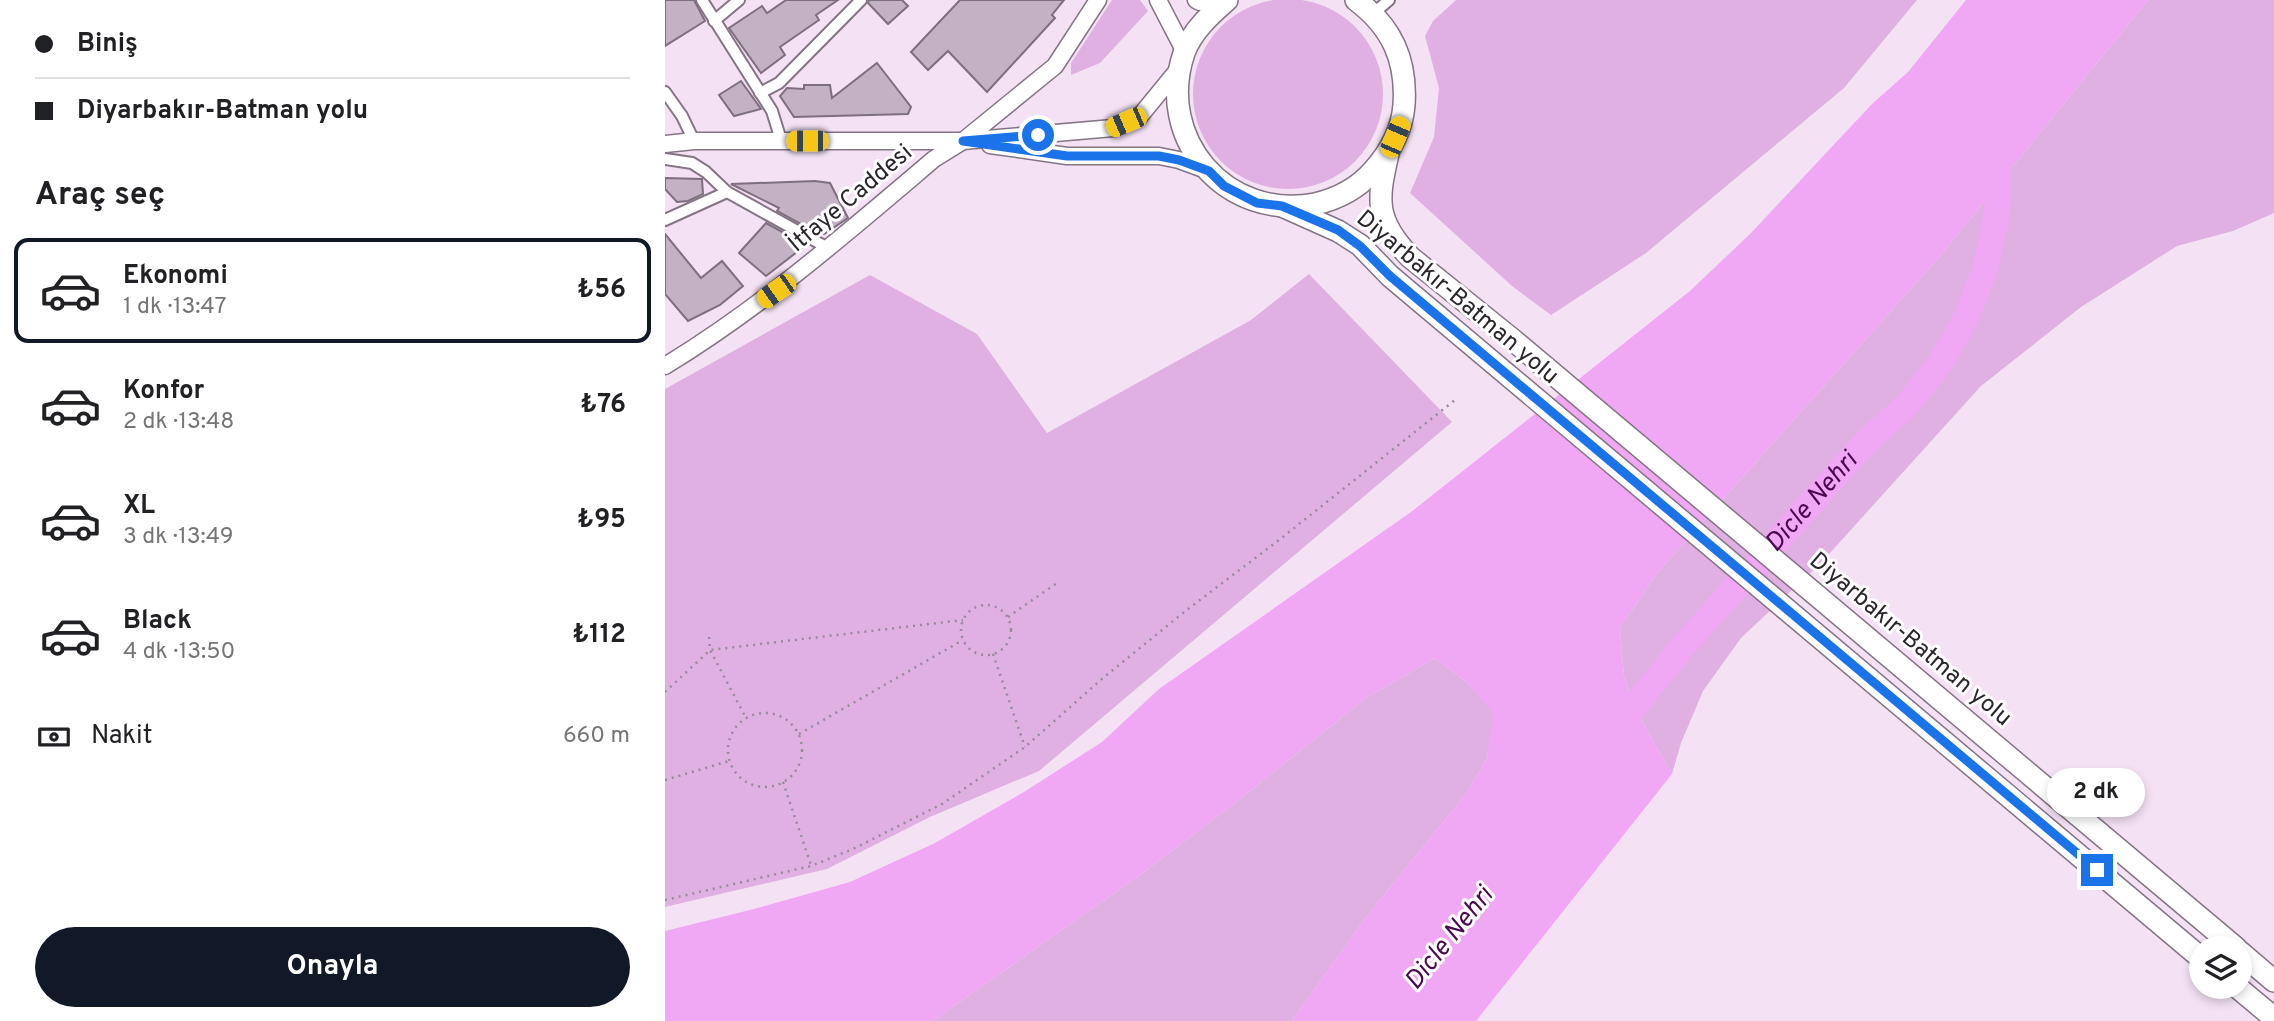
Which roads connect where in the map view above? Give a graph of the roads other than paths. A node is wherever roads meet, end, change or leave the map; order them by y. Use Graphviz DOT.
graph roads {
  1 [pos="702,0"];
  2 [pos="739,0"];
  3 [pos="861,0"];
  4 [pos="1098,0"];
  5 [pos="1158,0"];
  6 [pos="1196,0"];
  7 [pos="1209,0"];
  8 [pos="1227,0"];
  9 [pos="1367,3"];
  10 [pos="714,21"];
  11 [pos="1183,58"];
  12 [pos="665,92"];
  13 [pos="760,93"];
  14 [pos="781,140"];
  15 [pos="694,141"];
  16 [pos="963,141"];
  17 [pos="665,144"];
  18 [pos="1388,154"];
  19 [pos="665,159"];
  20 [pos="1209,171"];
  21 [pos="727,192"];
  22 [pos="1282,206"];
  23 [pos="665,220"];
  24 [pos="828,248"];
  25 [pos="665,366"];
  26 [pos="2221,936"];
  27 [pos="2189,948"];
  28 [pos="2252,962"];
  29 [pos="2274,981"];
  30 [pos="2251,999"];
  31 [pos="2274,1018"];
  1 -- 10 [label="street"];
  2 -- 10 [label="street"];
  3 -- 13 [label="street"];
  4 -- 16 [label="main road, İtfaye Caddesi"];
  5 -- 11 [label="main road"];
  6 -- 7 [label="main road"];
  8 -- 11 [label="highway"];
  9 -- 18 [label="highway"];
  10 -- 13 [label="street"];
  11 -- 16 [label="main road"];
  11 -- 20 [label="highway"];
  12 -- 15 [label="street"];
  13 -- 14 [label="street"];
  14 -- 15 [label="main road"];
  14 -- 16 [label="main road"];
  15 -- 17 [label="main road"];
  16 -- 20 [label="main road"];
  16 -- 24 [label="main road, İtfaye Caddesi"];
  18 -- 22 [label="highway"];
  18 -- 26 [label="highway, Diyarbakır-Batman yolu"];
  19 -- 21 [label="street"];
  20 -- 22 [label="highway"];
  21 -- 23 [label="street"];
  21 -- 24 [label="street"];
  22 -- 27 [label="highway, Diyarbakır-Batman yolu"];
  24 -- 25 [label="main road, İtfaye Caddesi"];
  28 -- 29 [label="highway"];
  30 -- 31 [label="highway"];
}
